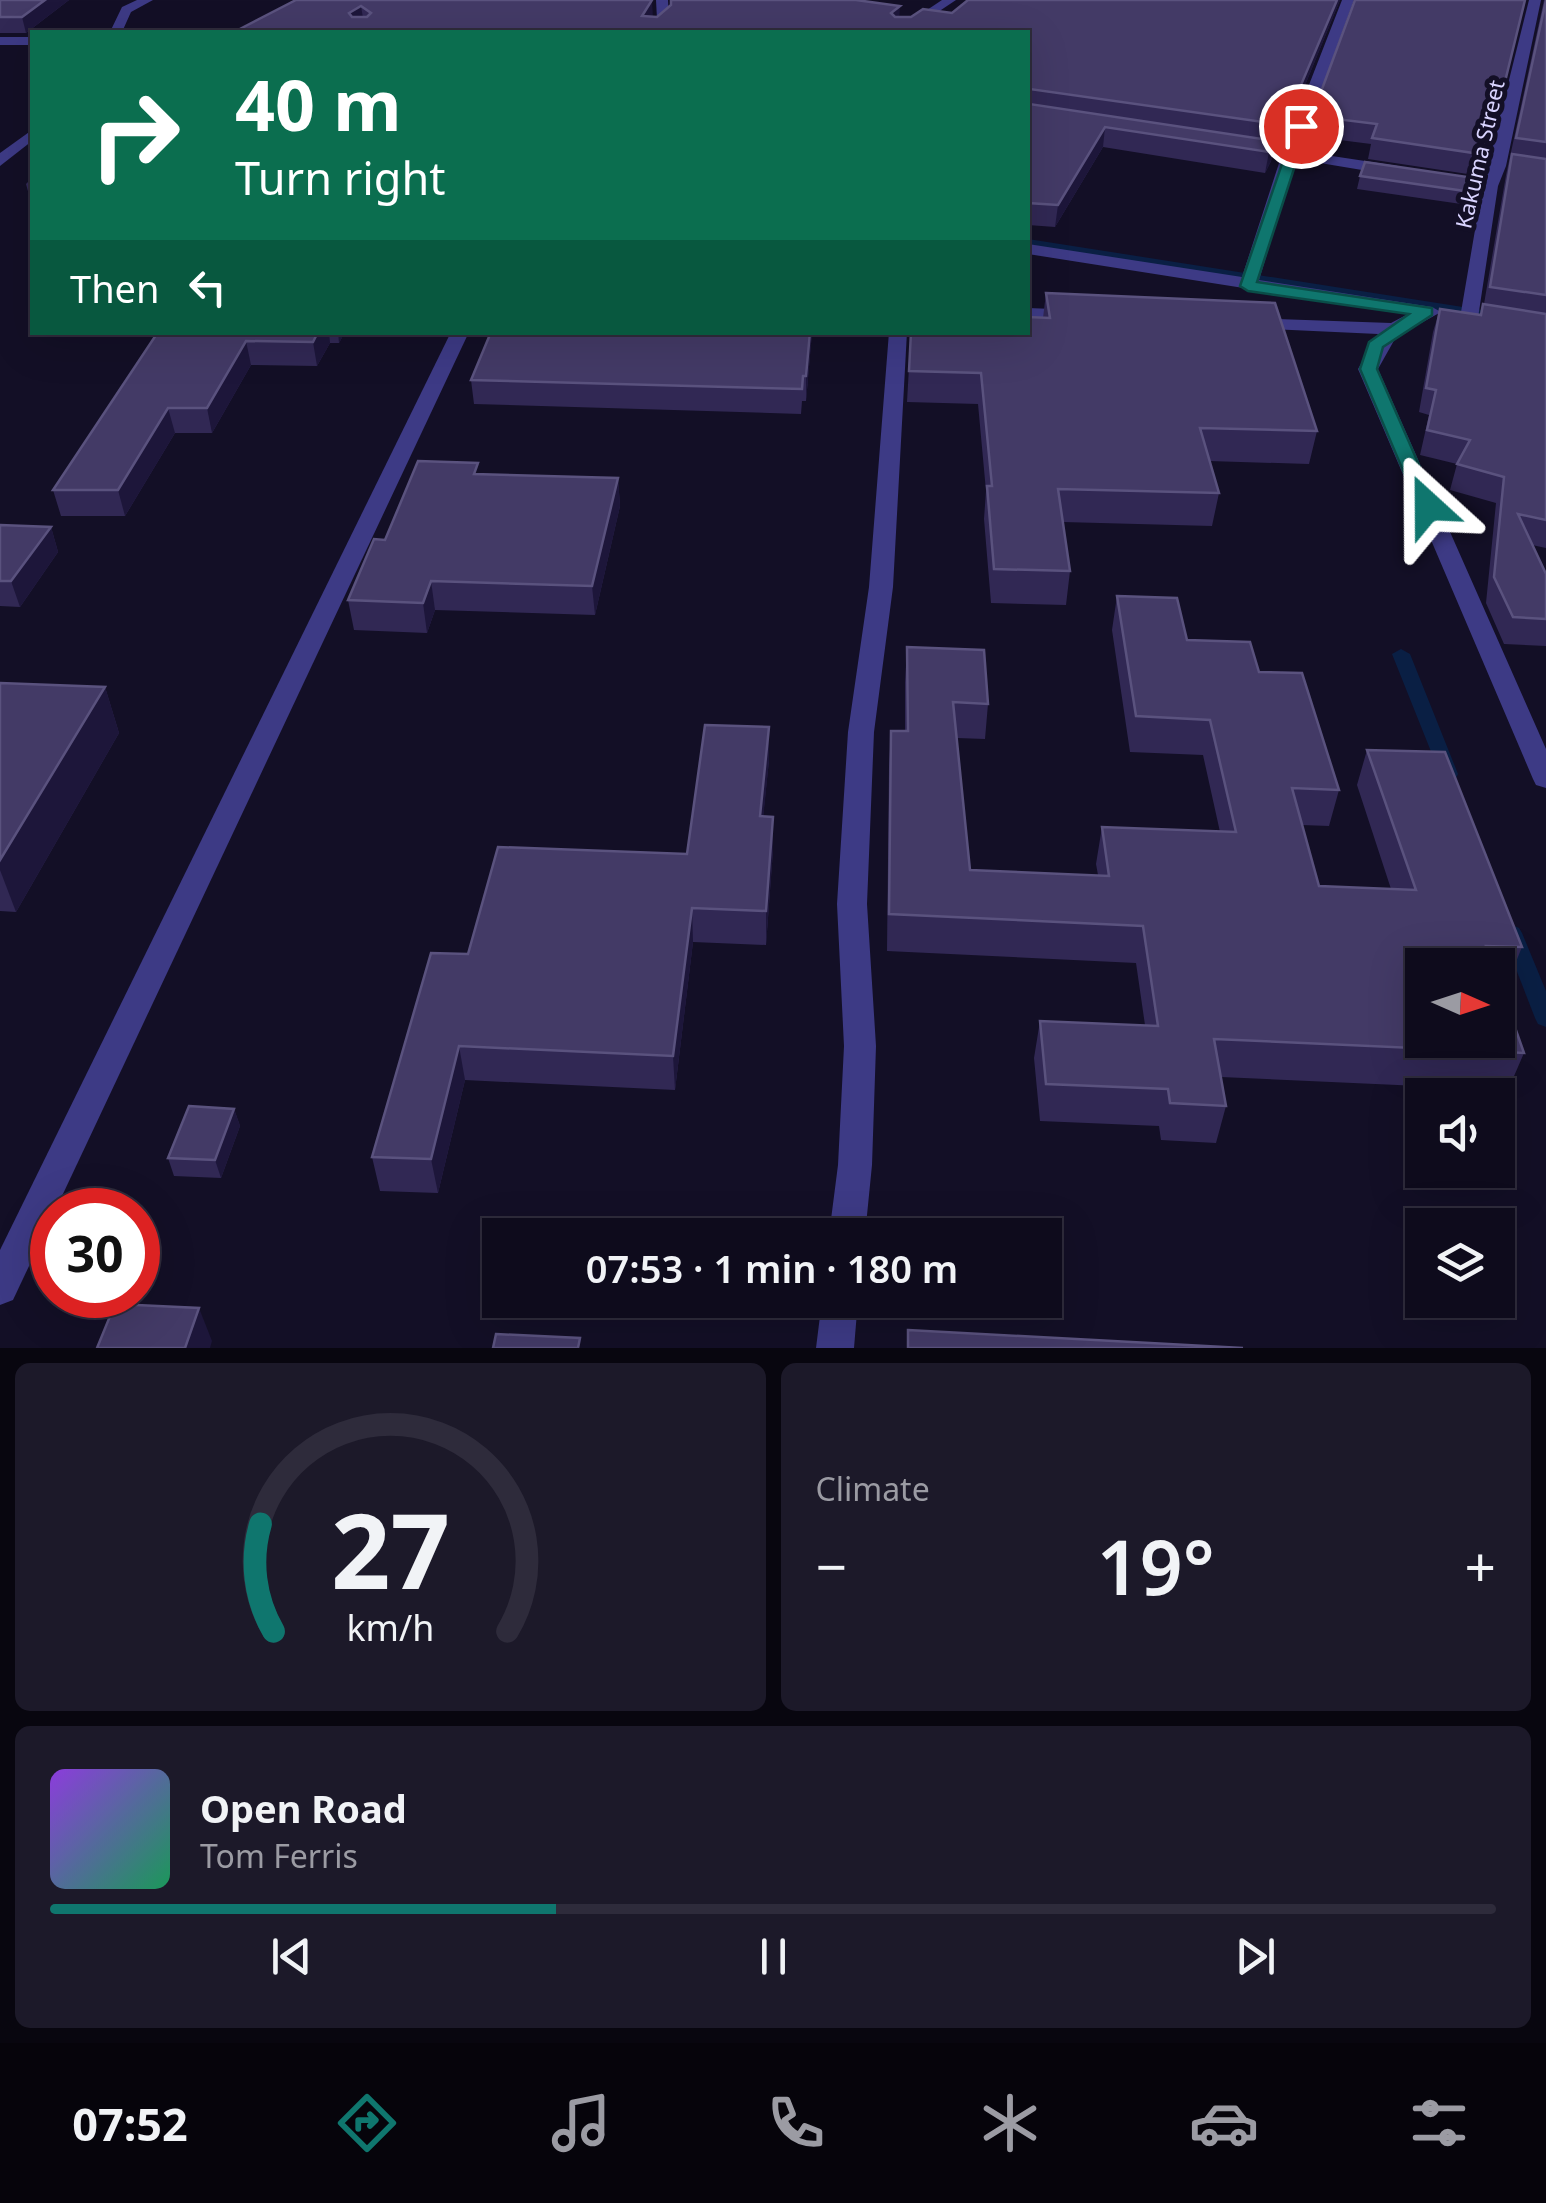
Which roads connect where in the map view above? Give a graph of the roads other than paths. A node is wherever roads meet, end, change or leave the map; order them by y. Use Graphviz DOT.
graph roads {
  1 [pos="147,0"];
  2 [pos="662,0"];
  3 [pos="950,0"];
  4 [pos="1348,0"];
  5 [pos="1535,0"];
  6 [pos="117,30"];
  7 [pos="653,30"];
  8 [pos="903,30"];
  9 [pos="0,40"];
  10 [pos="30,42"];
  11 [pos="30,136"];
  12 [pos="1216,142"];
  13 [pos="1291,153"];
  14 [pos="0,161"];
  15 [pos="1418,174"];
  16 [pos="1436,177"];
  17 [pos="1490,186"];
  18 [pos="1030,250"];
  19 [pos="1248,286"];
  20 [pos="1426,311"];
  21 [pos="1030,314"];
  22 [pos="1104,316"];
  23 [pos="1469,318"];
  24 [pos="1488,321"];
  25 [pos="1219,322"];
  26 [pos="1393,330"];
  27 [pos="459,335"];
  28 [pos="898,335"];
  29 [pos="1546,779"];
  30 [pos="850,1218"];
  31 [pos="0,1288"];
  32 [pos="838,1318"];
  33 [pos="834,1348"];
  1 -- 6 [label="street"];
  2 -- 7 [label="street"];
  3 -- 8 [label="street"];
  4 -- 13 [label="street"];
  5 -- 17 [label="street, Kakuma Street"];
  9 -- 10 [label="street"];
  11 -- 14 [label="street"];
  12 -- 13 [label="street"];
  13 -- 15 [label="street"];
  13 -- 19 [label="street"];
  16 -- 17 [label="street"];
  17 -- 23 [label="street, Kakuma Street"];
  18 -- 19 [label="street"];
  19 -- 20 [label="street"];
  20 -- 23 [label="street"];
  20 -- 26 [label="street"];
  21 -- 22 [label="street"];
  23 -- 24 [label="street"];
  25 -- 26 [label="street"];
  26 -- 29 [label="street"];
  27 -- 31 [label="street"];
  28 -- 30 [label="street"];
  32 -- 33 [label="street"];
}
